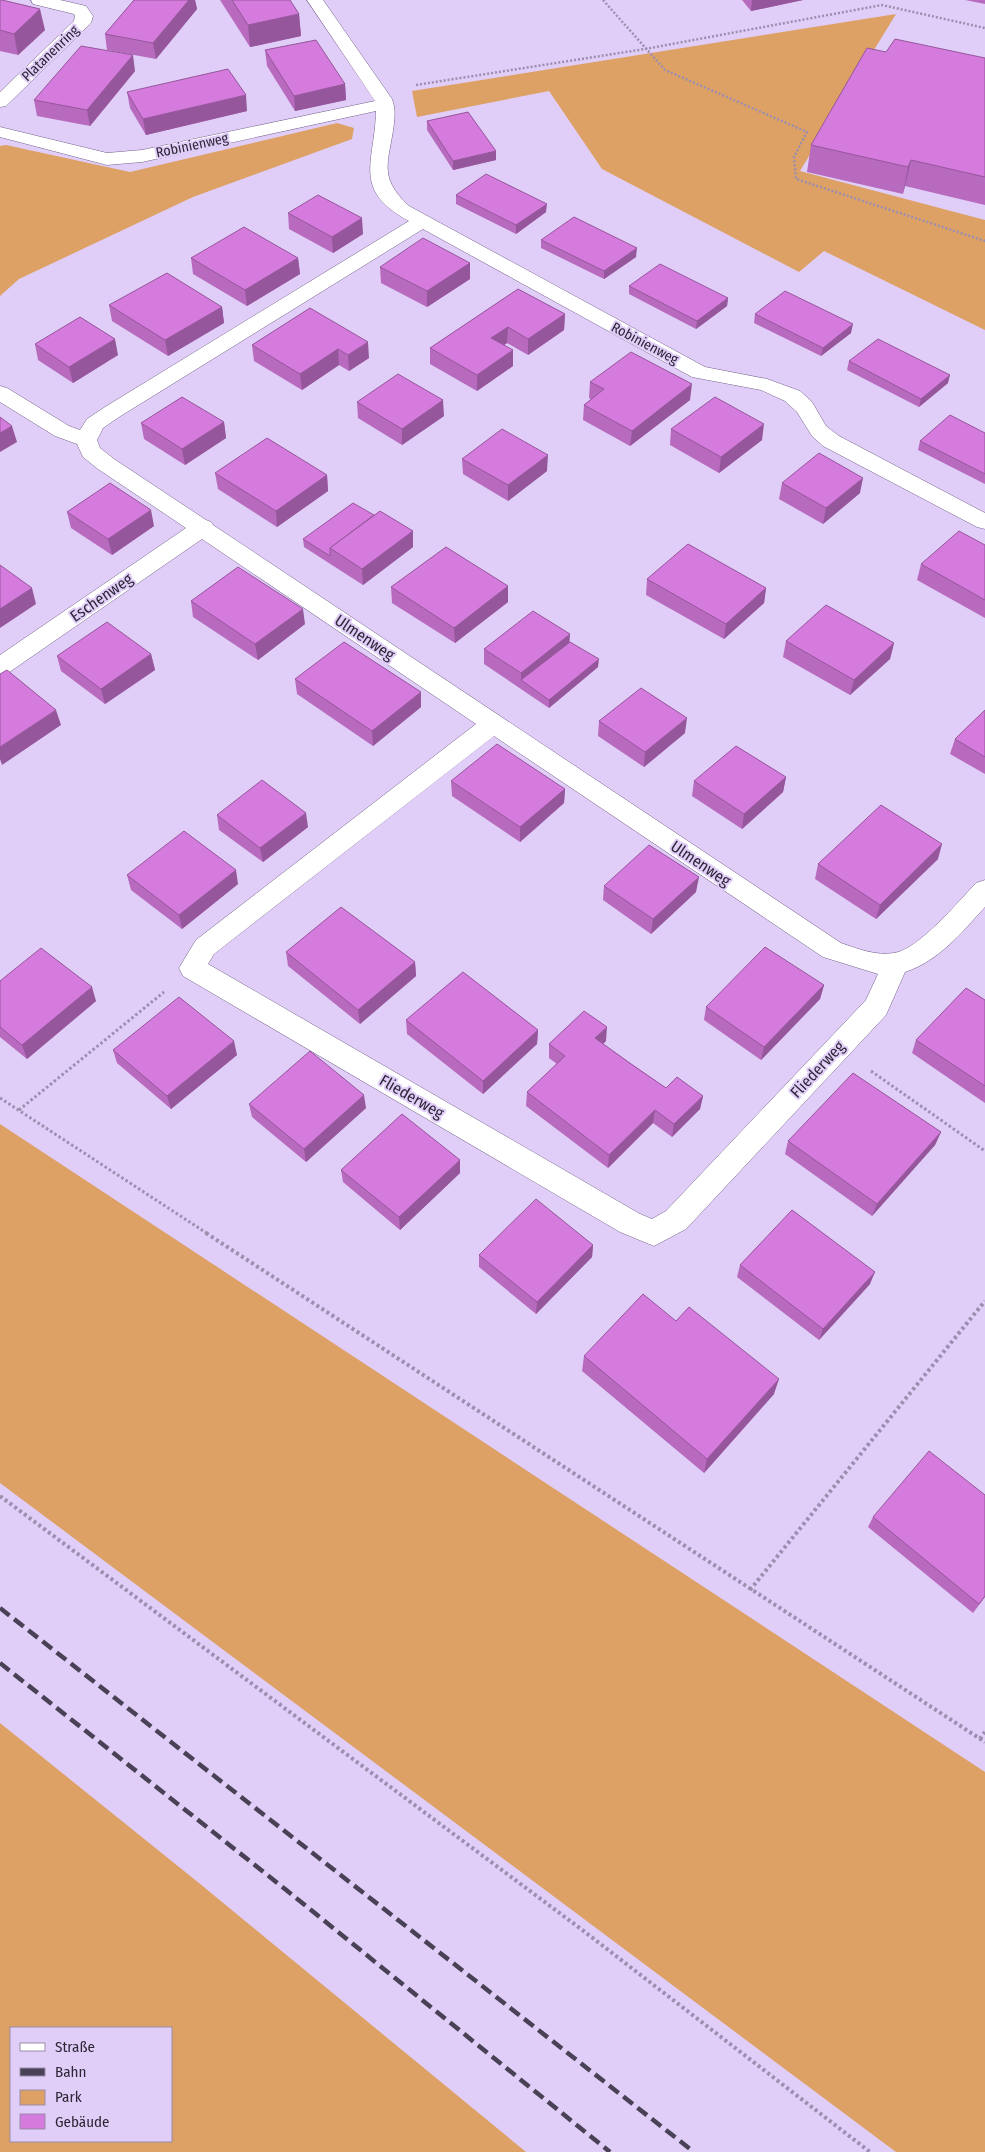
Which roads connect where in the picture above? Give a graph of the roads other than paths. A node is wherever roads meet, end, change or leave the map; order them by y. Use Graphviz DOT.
graph roads {
  1 [pos="39,0"];
  2 [pos="315,0"];
  3 [pos="381,98"];
  4 [pos="0,102"];
  5 [pos="0,132"];
  6 [pos="421,222"];
  7 [pos="0,393"];
  8 [pos="86,440"];
  9 [pos="985,522"];
  10 [pos="203,527"];
  11 [pos="0,667"];
  12 [pos="493,724"];
  13 [pos="985,890"];
  14 [pos="895,964"];
  1 -- 4 [label="street, Platanenring"];
  2 -- 3 [label="street"];
  3 -- 5 [label="street, Robinienweg"];
  3 -- 6 [label="street, Robinienweg"];
  6 -- 8 [label="street"];
  6 -- 9 [label="street, Robinienweg"];
  7 -- 8 [label="street"];
  8 -- 10 [label="street, Ulmenweg"];
  10 -- 11 [label="street, Eschenweg"];
  10 -- 12 [label="street, Ulmenweg"];
  12 -- 14 [label="street, Ulmenweg"];
  12 -- 14 [label="street, Fliederweg"];
  13 -- 14 [label="street, Ulmenweg"];
}
